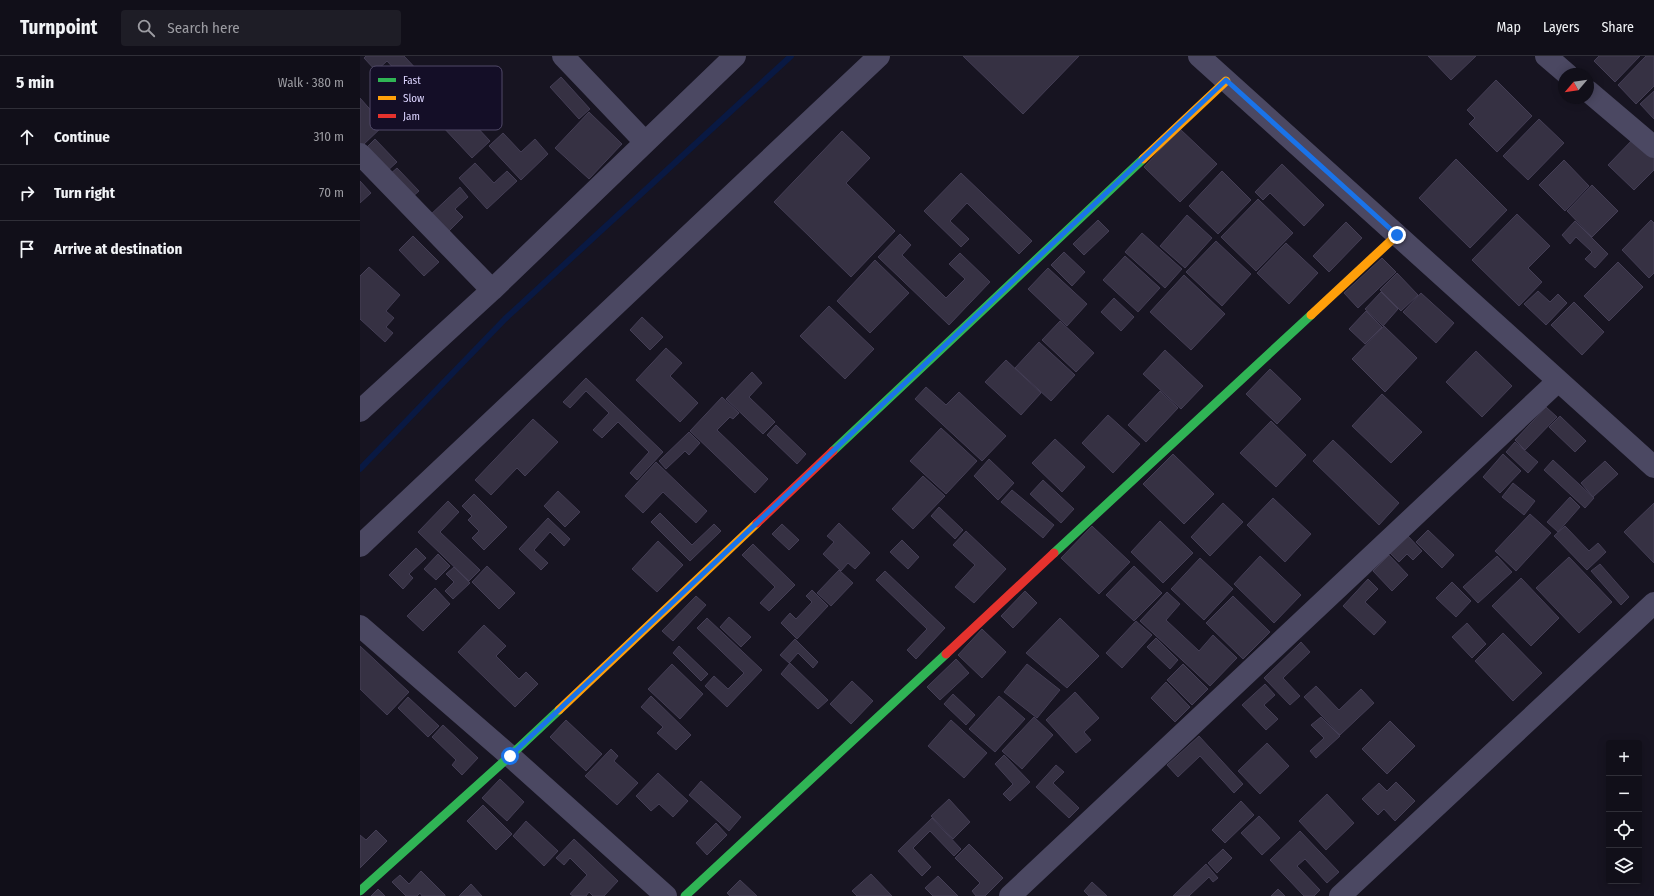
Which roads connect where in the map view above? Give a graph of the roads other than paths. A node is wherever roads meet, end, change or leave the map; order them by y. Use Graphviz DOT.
graph roads {
  1 [pos="563,56"];
  2 [pos="735,56"];
  3 [pos="1199,56"];
  4 [pos="1546,56"];
  5 [pos="872,58"];
  6 [pos="1560,68"];
  7 [pos="1226,80"];
  8 [pos="1594,96"];
  9 [pos="645,142"];
  10 [pos="1654,146"];
  11 [pos="360,154"];
  12 [pos="1397,235"];
  13 [pos="492,290"];
  14 [pos="1558,381"];
  15 [pos="360,411"];
  16 [pos="1654,467"];
  17 [pos="360,546"];
  18 [pos="1654,603"];
  19 [pos="360,626"];
  20 [pos="510,756"];
  21 [pos="360,891"];
  22 [pos="666,896"];
  23 [pos="685,896"];
  24 [pos="1010,896"];
  25 [pos="1340,896"];
  1 -- 9 [label="street"];
  2 -- 9 [label="street"];
  3 -- 7 [label="street"];
  4 -- 6 [label="street"];
  5 -- 17 [label="street"];
  7 -- 12 [label="street"];
  7 -- 20 [label="street"];
  8 -- 10 [label="street"];
  9 -- 13 [label="street"];
  11 -- 13 [label="street"];
  12 -- 14 [label="street"];
  12 -- 23 [label="street"];
  13 -- 15 [label="street"];
  14 -- 16 [label="street"];
  14 -- 24 [label="street"];
  18 -- 25 [label="street"];
  19 -- 20 [label="street"];
  20 -- 21 [label="street"];
  20 -- 22 [label="street"];
}
